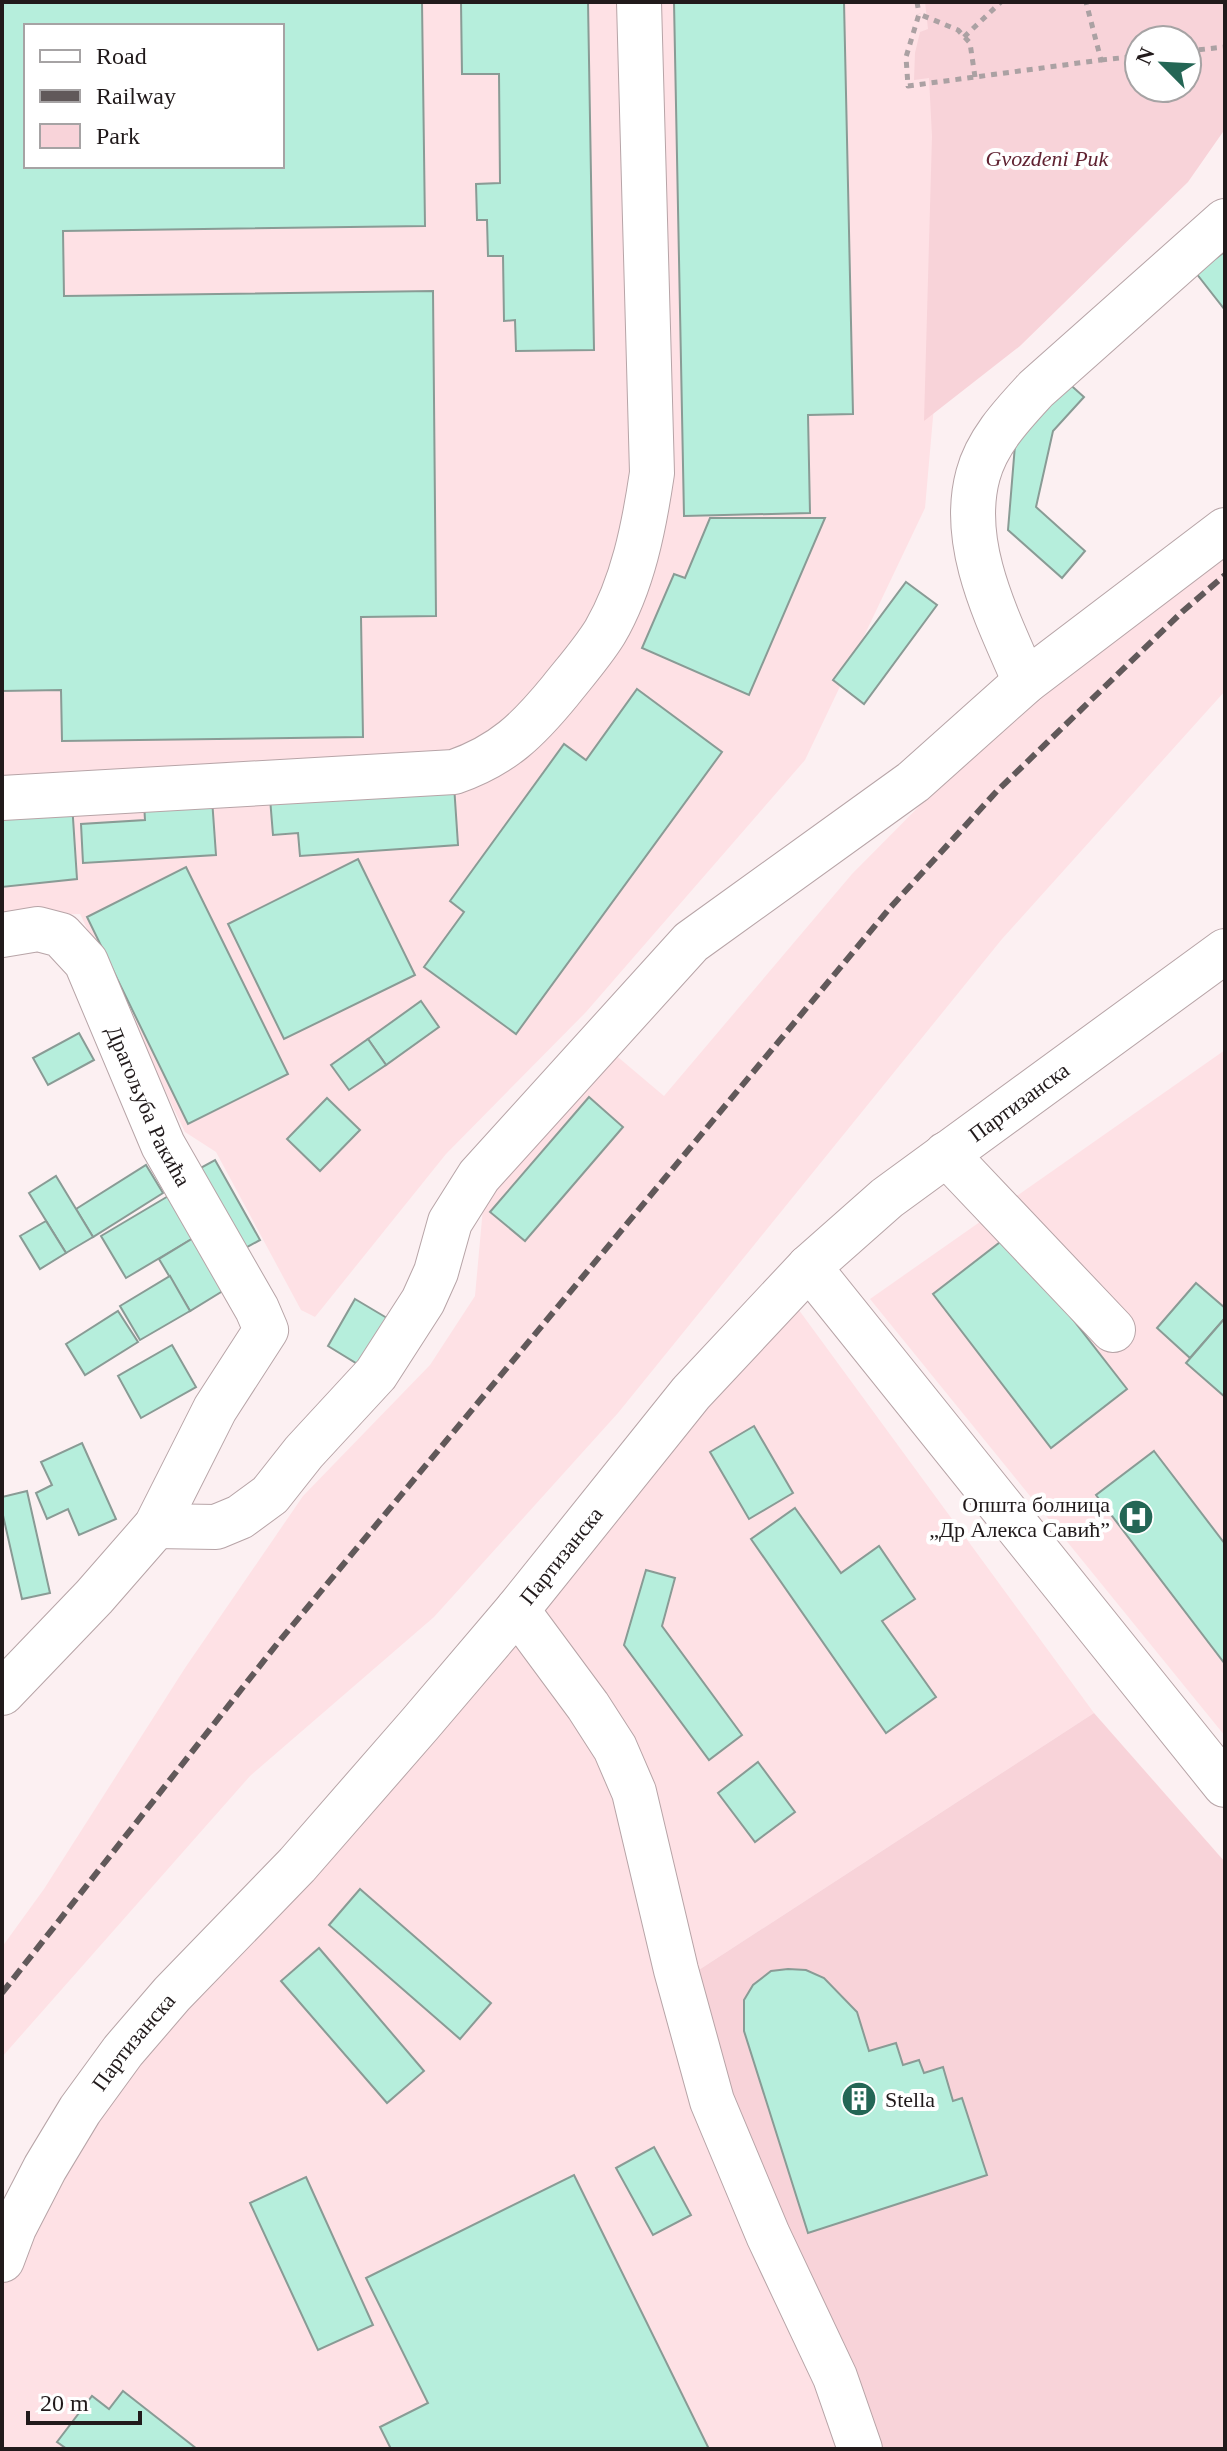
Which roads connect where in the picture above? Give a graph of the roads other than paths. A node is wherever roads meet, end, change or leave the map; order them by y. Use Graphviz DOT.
graph roads {
  1 [pos="639,2"];
  2 [pos="1225,221"];
  3 [pos="1225,530"];
  4 [pos="1025,682"];
  5 [pos="2,798"];
  6 [pos="2,935"];
  7 [pos="1225,951"];
  8 [pos="946,1154"];
  9 [pos="809,1267"];
  10 [pos="1113,1330"];
  11 [pos="156,1526"];
  12 [pos="517,1610"];
  13 [pos="2,1693"];
  14 [pos="1225,1785"];
  15 [pos="2,2260"];
  16 [pos="860,2449"];
  1 -- 5 [label="street"];
  2 -- 4 [label="street"];
  3 -- 4 [label="street"];
  4 -- 11 [label="street"];
  6 -- 11 [label="street, Драгољуба Ракића"];
  7 -- 8 [label="street, Партизанска"];
  8 -- 9 [label="street, Партизанска"];
  8 -- 10 [label="street"];
  9 -- 12 [label="street, Партизанска"];
  9 -- 14 [label="street"];
  11 -- 13 [label="street"];
  12 -- 15 [label="street, Партизанска"];
  12 -- 16 [label="street"];
}
